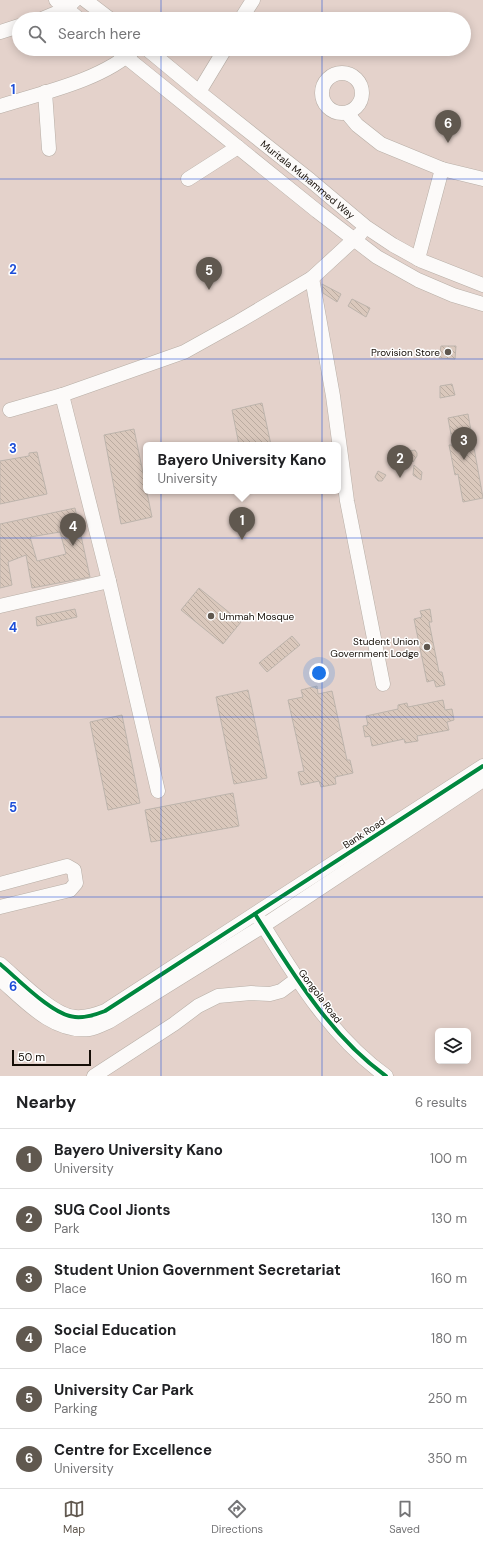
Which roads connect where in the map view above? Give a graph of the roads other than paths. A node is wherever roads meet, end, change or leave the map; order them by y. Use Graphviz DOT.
graph roads {
  1 [pos="85,0"];
  2 [pos="253,0"];
  3 [pos="66,3"];
  4 [pos="52,12"];
  5 [pos="73,12"];
  6 [pos="101,12"];
  7 [pos="246,12"];
  8 [pos="12,28"];
  9 [pos="0,32"];
  10 [pos="121,56"];
  11 [pos="131,56"];
  12 [pos="155,56"];
  13 [pos="221,56"];
  14 [pos="45,92"];
  15 [pos="199,92"];
  16 [pos="1,103"];
  17 [pos="347,113"];
  18 [pos="238,147"];
  19 [pos="49,149"];
  20 [pos="442,169"];
  21 [pos="188,178"];
  22 [pos="483,179"];
  23 [pos="366,227"];
  24 [pos="354,240"];
  25 [pos="418,259"];
  26 [pos="312,278"];
  27 [pos="483,285"];
  28 [pos="483,304"];
  29 [pos="62,395"];
  30 [pos="10,410"];
  31 [pos="339,442"];
  32 [pos="341,456"];
  33 [pos="109,581"];
  34 [pos="0,606"];
  35 [pos="383,684"];
  36 [pos="483,766"];
  37 [pos="483,780"];
  38 [pos="158,791"];
  39 [pos="0,884"];
  40 [pos="0,905"];
  41 [pos="259,920"];
  42 [pos="0,964"];
  43 [pos="0,979"];
  44 [pos="297,979"];
  45 [pos="94,1076"];
  46 [pos="386,1076"];
  1 -- 6 [label="street"];
  2 -- 7 [label="street"];
  3 -- 4 [label="street"];
  3 -- 5 [label="street"];
  8 -- 9 [label="street"];
  10 -- 14 [label="street"];
  11 -- 18 [label="street"];
  12 -- 15 [label="street, Muritala Muhammed Way"];
  13 -- 15 [label="street"];
  14 -- 16 [label="street"];
  14 -- 19 [label="street"];
  15 -- 23 [label="street, Muritala Muhammed Way"];
  17 -- 20 [label="street"];
  18 -- 21 [label="street"];
  18 -- 24 [label="street"];
  20 -- 22 [label="street"];
  20 -- 25 [label="street"];
  23 -- 24 [label="street"];
  23 -- 25 [label="street, Muritala Muhammed Way"];
  24 -- 26 [label="street"];
  24 -- 28 [label="street"];
  25 -- 27 [label="street, Muritala Muhammed Way"];
  26 -- 29 [label="street"];
  26 -- 31 [label="street"];
  29 -- 30 [label="street"];
  29 -- 33 [label="street"];
  32 -- 35 [label="street"];
  33 -- 34 [label="street"];
  33 -- 38 [label="street"];
  36 -- 41 [label="street, Bank Road"];
  37 -- 41 [label="street"];
  39 -- 40 [label="street"];
  41 -- 42 [label="street"];
  41 -- 43 [label="street"];
  41 -- 44 [label="street, Gongola Road"];
  44 -- 45 [label="street"];
  44 -- 46 [label="street, Gongola Road"];
}
